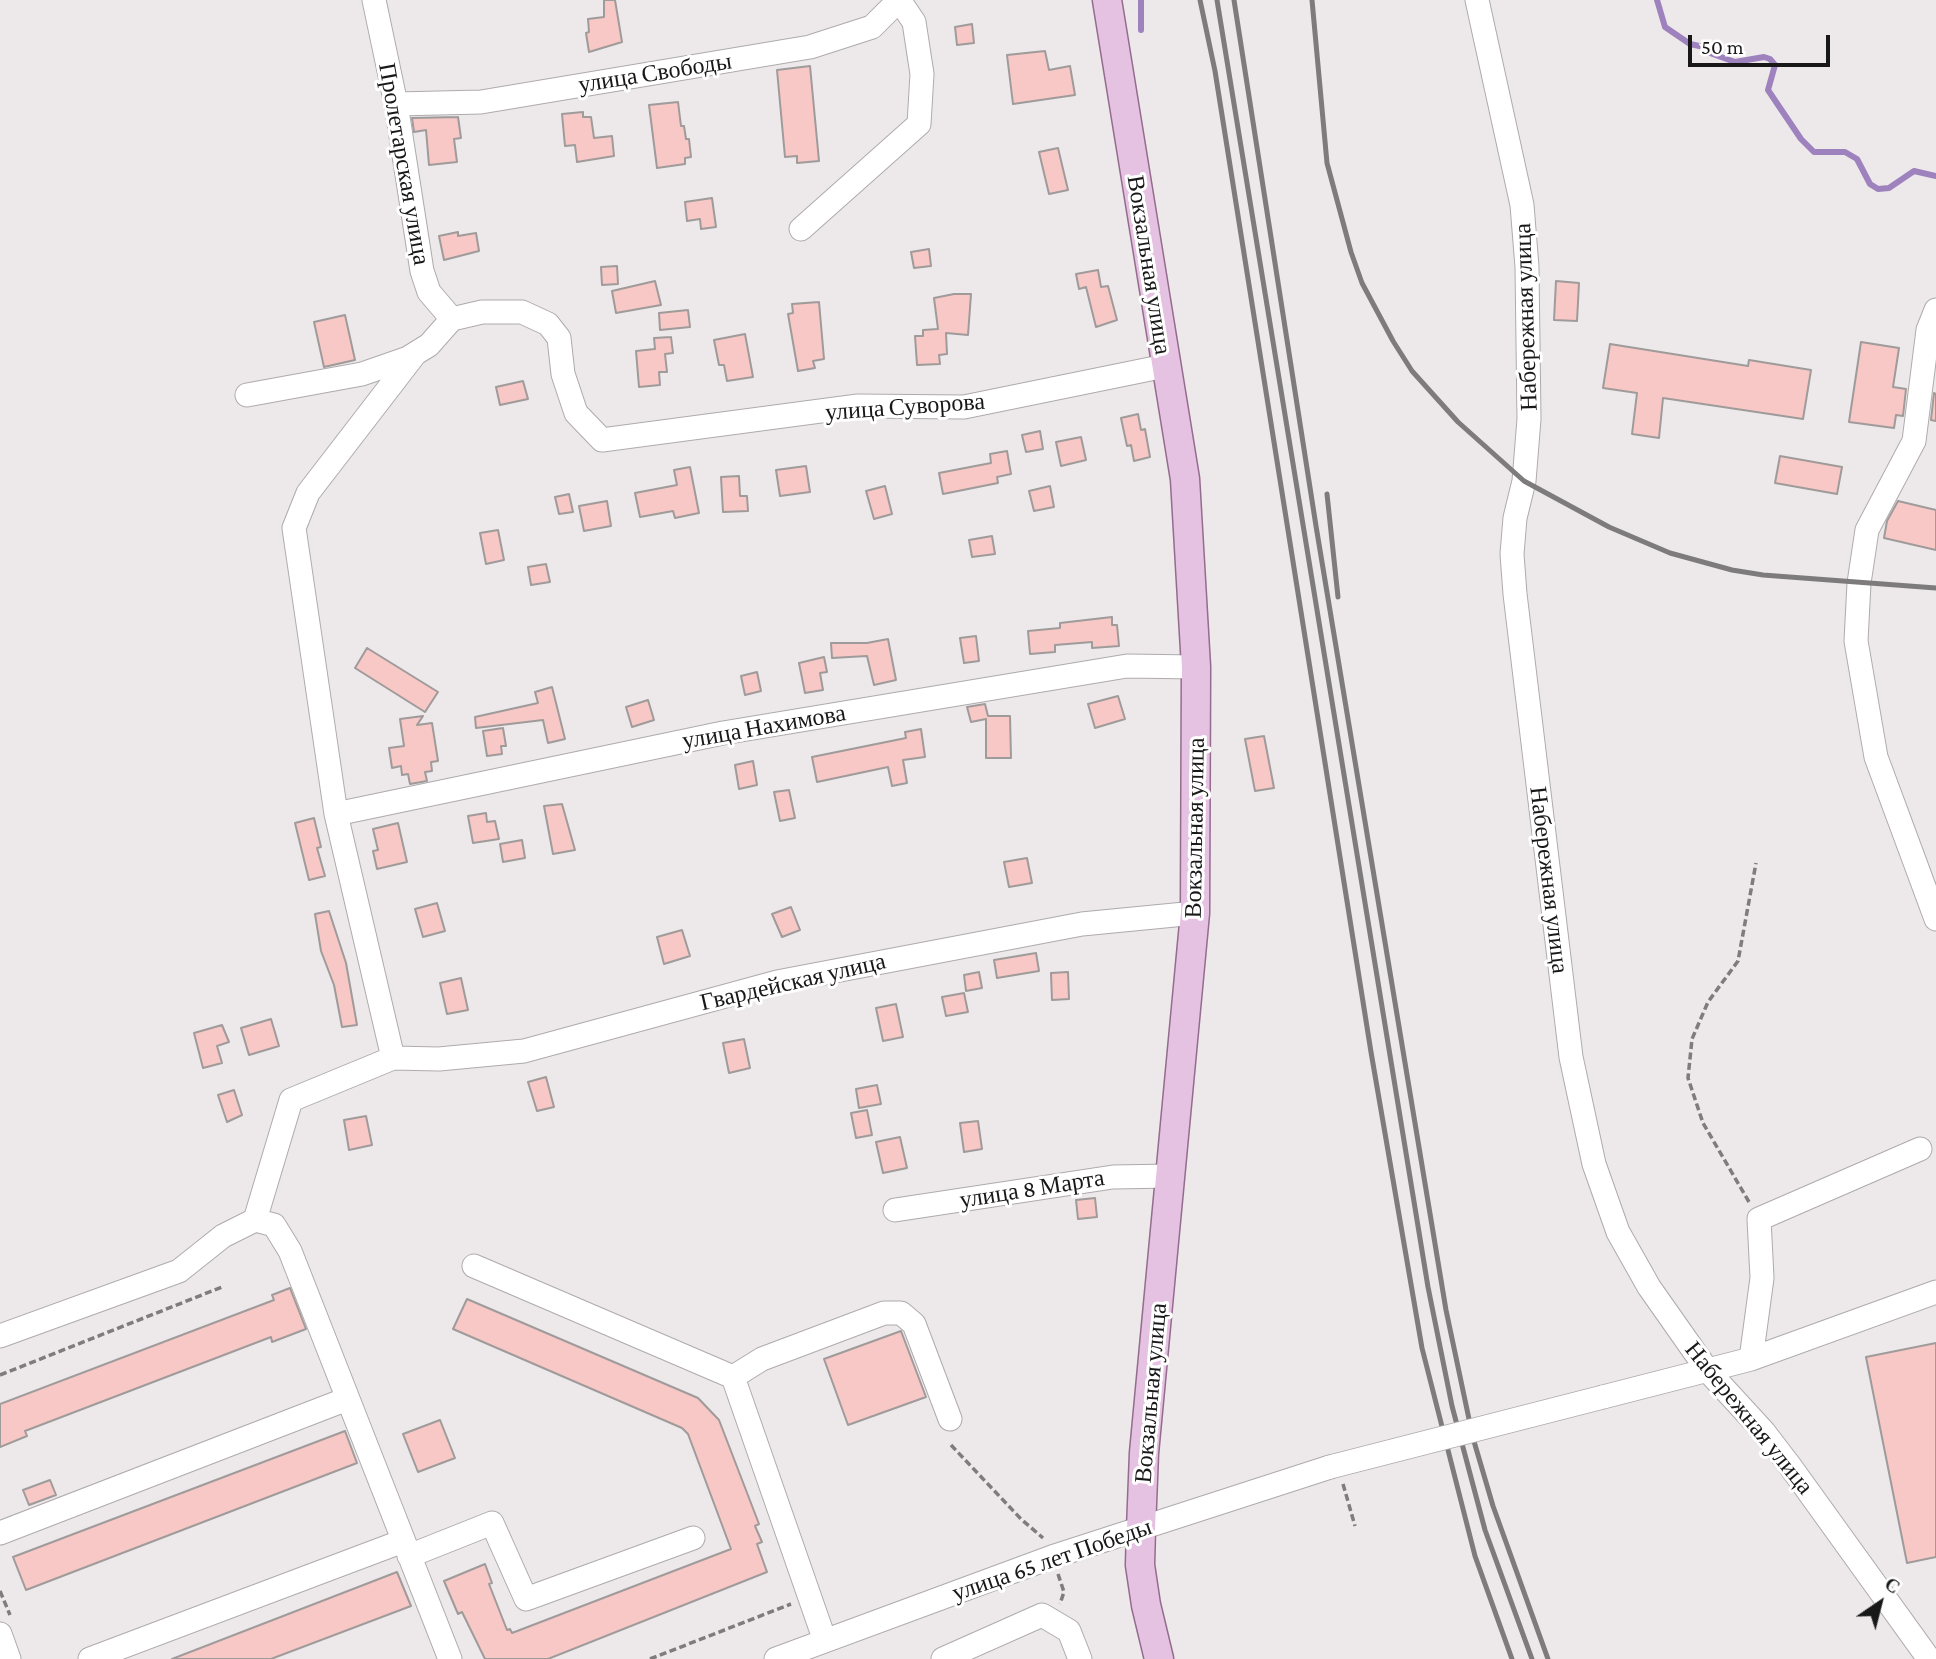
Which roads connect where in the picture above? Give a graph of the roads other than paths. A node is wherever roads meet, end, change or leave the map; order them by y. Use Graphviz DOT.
graph roads {
  1 [pos="374,0"];
  2 [pos="899,0"];
  3 [pos="1107,0"];
  4 [pos="1477,0"];
  5 [pos="396,104"];
  6 [pos="801,229"];
  7 [pos="1936,310"];
  8 [pos="452,319"];
  9 [pos="416,353"];
  10 [pos="1165,366"];
  11 [pos="247,395"];
  12 [pos="1196,667"];
  13 [pos="336,814"];
  14 [pos="1195,913"];
  15 [pos="1936,919"];
  16 [pos="393,1058"];
  17 [pos="1920,1149"];
  18 [pos="1171,1176"];
  19 [pos="895,1210"];
  20 [pos="255,1220"];
  21 [pos="474,1266"];
  22 [pos="1936,1292"];
  23 [pos="0,1336"];
  24 [pos="1751,1359"];
  25 [pos="1708,1371"];
  26 [pos="733,1377"];
  27 [pos="346,1399"];
  28 [pos="950,1419"];
  29 [pos="1140,1529"];
  30 [pos="0,1533"];
  31 [pos="693,1538"];
  32 [pos="406,1548"];
  33 [pos="0,1634"];
  34 [pos="825,1641"];
  35 [pos="958,1656"];
  36 [pos="9,1659"];
  37 [pos="90,1659"];
  38 [pos="450,1659"];
  39 [pos="776,1659"];
  40 [pos="1080,1659"];
  41 [pos="1159,1659"];
  42 [pos="1929,1659"];
  1 -- 5 [label="street, Пролетарская улица"];
  2 -- 5 [label="street, улица Свободы"];
  2 -- 6 [label="street"];
  3 -- 10 [label="main road, Вокзальная улица"];
  4 -- 25 [label="street, Набережная улица"];
  5 -- 8 [label="street, Пролетарская улица"];
  7 -- 15 [label="street"];
  8 -- 9 [label="street"];
  8 -- 10 [label="street, улица Суворова"];
  9 -- 11 [label="street"];
  9 -- 13 [label="street"];
  10 -- 12 [label="main road, Вокзальная улица"];
  12 -- 13 [label="street, улица Нахимова"];
  12 -- 14 [label="main road, Вокзальная улица"];
  13 -- 16 [label="street"];
  14 -- 16 [label="street, Гвардейская улица"];
  14 -- 18 [label="main road, Вокзальная улица"];
  16 -- 20 [label="street"];
  17 -- 24 [label="street"];
  18 -- 19 [label="street, улица 8 Марта"];
  18 -- 29 [label="main road, Вокзальная улица"];
  20 -- 23 [label="street"];
  20 -- 27 [label="street"];
  21 -- 26 [label="street"];
  22 -- 24 [label="street, улица 65 лет Победы"];
  24 -- 25 [label="street, улица 65 лет Победы"];
  25 -- 29 [label="street, улица 65 лет Победы, bridge"];
  25 -- 42 [label="street, Набережная улица"];
  26 -- 28 [label="street"];
  26 -- 34 [label="street"];
  27 -- 30 [label="street"];
  27 -- 32 [label="street"];
  29 -- 34 [label="street, улица 65 лет Победы"];
  29 -- 41 [label="main road, Вокзальная улица"];
  31 -- 32 [label="street"];
  32 -- 37 [label="street"];
  32 -- 38 [label="street"];
  33 -- 36 [label="street"];
  34 -- 39 [label="street, улица 65 лет Победы"];
  35 -- 40 [label="street"];
}
